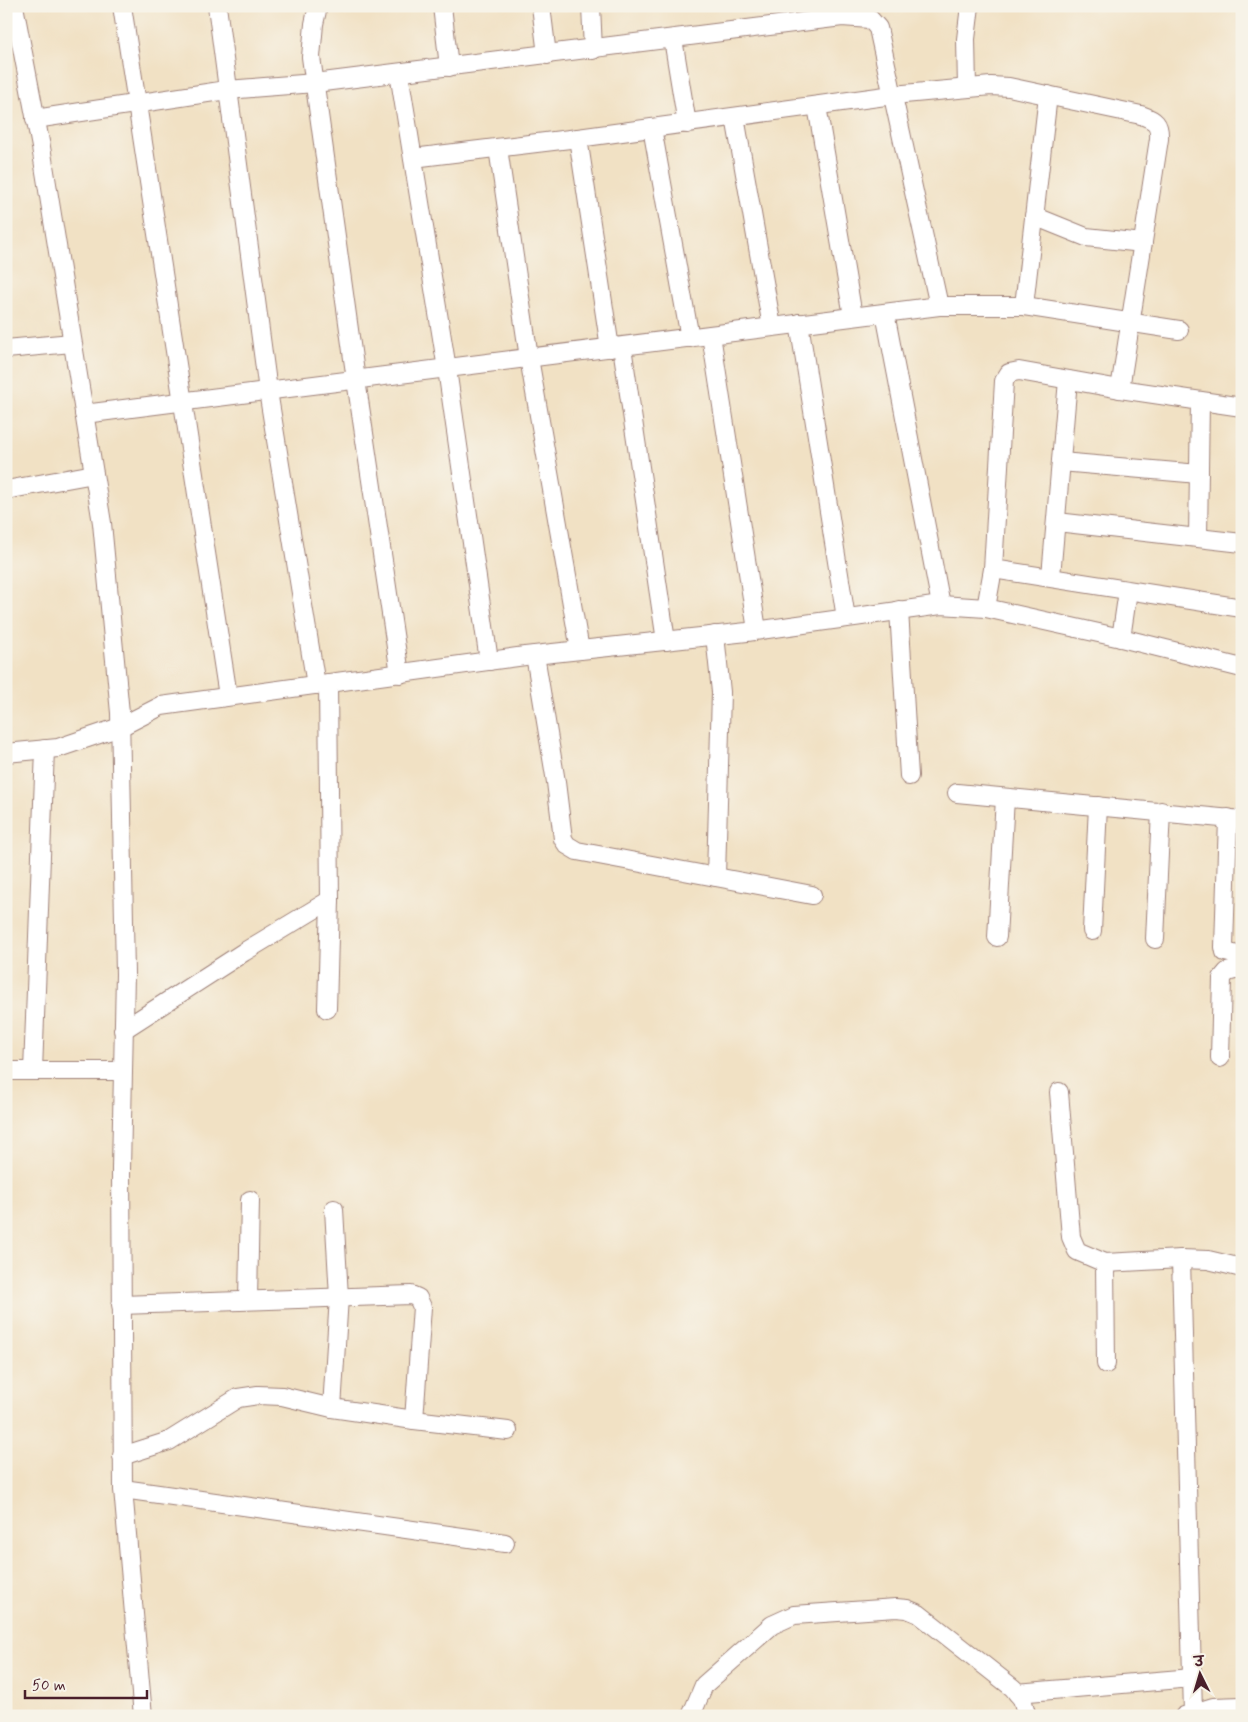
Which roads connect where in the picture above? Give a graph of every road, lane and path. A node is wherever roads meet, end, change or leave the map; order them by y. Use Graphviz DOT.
graph roads {
  1 [pos="14,6"];
  2 [pos="122,6"];
  3 [pos="217,6"];
  4 [pos="318,6"];
  5 [pos="442,6"];
  6 [pos="541,6"];
  7 [pos="591,6"];
  8 [pos="970,6"];
  9 [pos="842,12"];
  10 [pos="673,39"];
  11 [pos="593,50"];
  12 [pos="547,55"];
  13 [pos="448,67"];
  14 [pos="399,73"];
  15 [pos="315,83"];
  16 [pos="967,88"];
  17 [pos="227,90"];
  18 [pos="893,95"];
  19 [pos="1048,95"];
  20 [pos="136,105"];
  21 [pos="817,106"];
  22 [pos="734,117"];
  23 [pos="35,119"];
  24 [pos="687,124"];
  25 [pos="652,128"];
  26 [pos="578,138"];
  27 [pos="498,148"];
  28 [pos="413,158"];
  29 [pos="1034,216"];
  30 [pos="1143,243"];
  31 [pos="939,306"];
  32 [pos="1024,306"];
  33 [pos="885,313"];
  34 [pos="853,316"];
  35 [pos="1131,322"];
  36 [pos="799,323"];
  37 [pos="772,326"];
  38 [pos="1179,330"];
  39 [pos="711,335"];
  40 [pos="690,338"];
  41 [pos="72,343"];
  42 [pos="616,348"];
  43 [pos="6,349"];
  44 [pos="529,358"];
  45 [pos="447,368"];
  46 [pos="356,380"];
  47 [pos="1068,380"];
  48 [pos="1120,389"];
  49 [pos="268,391"];
  50 [pos="1200,401"];
  51 [pos="182,402"];
  52 [pos="1242,407"];
  53 [pos="84,414"];
  54 [pos="1061,462"];
  55 [pos="94,474"];
  56 [pos="1199,474"];
  57 [pos="6,490"];
  58 [pos="1057,522"];
  59 [pos="1198,538"];
  60 [pos="1242,543"];
  61 [pos="993,568"];
  62 [pos="1051,576"];
  63 [pos="1128,591"];
  64 [pos="941,606"];
  65 [pos="986,608"];
  66 [pos="1242,608"];
  67 [pos="899,610"];
  68 [pos="846,618"];
  69 [pos="756,630"];
  70 [pos="715,635"];
  71 [pos="1121,638"];
  72 [pos="666,641"];
  73 [pos="580,650"];
  74 [pos="535,655"];
  75 [pos="489,661"];
  76 [pos="1242,668"];
  77 [pos="400,674"];
  78 [pos="322,684"];
  79 [pos="228,696"];
  80 [pos="120,727"];
  81 [pos="45,749"];
  82 [pos="6,753"];
  83 [pos="909,776"];
  84 [pos="956,793"];
  85 [pos="1005,798"];
  86 [pos="1098,806"];
  87 [pos="1161,811"];
  88 [pos="1235,819"];
  89 [pos="716,877"];
  90 [pos="812,895"];
  91 [pos="330,900"];
  92 [pos="1092,931"];
  93 [pos="997,937"];
  94 [pos="1155,940"];
  95 [pos="1242,956"];
  96 [pos="1242,968"];
  97 [pos="327,1009"];
  98 [pos="123,1030"];
  99 [pos="1220,1058"];
  100 [pos="6,1071"];
  101 [pos="34,1071"];
  102 [pos="123,1071"];
  103 [pos="1059,1092"];
  104 [pos="250,1200"];
  105 [pos="334,1209"];
  106 [pos="1181,1259"];
  107 [pos="1105,1263"];
  108 [pos="1242,1268"];
  109 [pos="339,1297"];
  110 [pos="248,1300"];
  111 [pos="121,1305"];
  112 [pos="1106,1364"];
  113 [pos="332,1408"];
  114 [pos="414,1420"];
  115 [pos="508,1431"];
  116 [pos="122,1456"];
  117 [pos="123,1489"];
  118 [pos="505,1543"];
  119 [pos="1192,1678"];
  120 [pos="1017,1693"];
  121 [pos="1242,1706"];
  122 [pos="1188,1714"];
  123 [pos="143,1716"];
  124 [pos="691,1716"];
  125 [pos="1027,1716"];
  1 -- 23 [label="street"];
  2 -- 20 [label="street"];
  3 -- 17 [label="street"];
  4 -- 15 [label="street"];
  5 -- 13 [label="street"];
  6 -- 12 [label="street"];
  7 -- 11 [label="street"];
  8 -- 16 [label="street"];
  9 -- 10 [label="street"];
  9 -- 18 [label="street"];
  10 -- 11 [label="street"];
  10 -- 24 [label="street"];
  11 -- 12 [label="street"];
  12 -- 13 [label="street"];
  13 -- 14 [label="street"];
  14 -- 15 [label="street"];
  14 -- 28 [label="street"];
  15 -- 17 [label="street"];
  15 -- 46 [label="street"];
  16 -- 18 [label="street"];
  16 -- 19 [label="street"];
  17 -- 20 [label="street"];
  17 -- 49 [label="street"];
  18 -- 21 [label="street"];
  18 -- 31 [label="street"];
  19 -- 29 [label="street"];
  19 -- 30 [label="street"];
  20 -- 23 [label="street"];
  20 -- 51 [label="street"];
  21 -- 22 [label="street"];
  21 -- 34 [label="street"];
  22 -- 24 [label="street"];
  22 -- 37 [label="street"];
  23 -- 41 [label="street"];
  24 -- 25 [label="street"];
  25 -- 26 [label="street"];
  25 -- 40 [label="street"];
  26 -- 27 [label="street"];
  26 -- 42 [label="street"];
  27 -- 28 [label="street"];
  27 -- 44 [label="street"];
  28 -- 45 [label="street"];
  29 -- 30 [label="street"];
  29 -- 32 [label="street"];
  30 -- 35 [label="street"];
  31 -- 32 [label="street"];
  31 -- 33 [label="street"];
  32 -- 35 [label="street"];
  33 -- 34 [label="street"];
  33 -- 64 [label="street"];
  34 -- 36 [label="street"];
  35 -- 38 [label="street"];
  35 -- 48 [label="street"];
  36 -- 37 [label="street"];
  36 -- 68 [label="street"];
  37 -- 39 [label="street"];
  39 -- 40 [label="street"];
  39 -- 69 [label="street"];
  40 -- 42 [label="street"];
  41 -- 43 [label="street"];
  41 -- 53 [label="street"];
  42 -- 44 [label="street"];
  42 -- 72 [label="street"];
  44 -- 45 [label="street"];
  44 -- 73 [label="street"];
  45 -- 46 [label="street"];
  45 -- 75 [label="street"];
  46 -- 49 [label="street"];
  46 -- 77 [label="street"];
  47 -- 48 [label="street"];
  47 -- 54 [label="street"];
  47 -- 61 [label="street"];
  48 -- 50 [label="street"];
  49 -- 51 [label="street"];
  49 -- 78 [label="street"];
  50 -- 52 [label="street"];
  50 -- 56 [label="street"];
  51 -- 53 [label="street"];
  51 -- 79 [label="street"];
  53 -- 55 [label="street"];
  54 -- 56 [label="street"];
  54 -- 58 [label="street"];
  55 -- 57 [label="street"];
  55 -- 80 [label="street"];
  56 -- 59 [label="street"];
  58 -- 59 [label="street"];
  58 -- 62 [label="street"];
  59 -- 60 [label="street"];
  61 -- 62 [label="street"];
  61 -- 65 [label="street"];
  62 -- 63 [label="street"];
  63 -- 66 [label="street"];
  63 -- 71 [label="street"];
  64 -- 65 [label="street"];
  64 -- 67 [label="street"];
  65 -- 71 [label="street"];
  67 -- 68 [label="street"];
  67 -- 83 [label="street"];
  68 -- 69 [label="street"];
  69 -- 70 [label="street"];
  70 -- 72 [label="street"];
  70 -- 89 [label="street"];
  71 -- 76 [label="street"];
  72 -- 73 [label="street"];
  73 -- 74 [label="street"];
  74 -- 75 [label="street"];
  74 -- 89 [label="street"];
  75 -- 77 [label="street"];
  77 -- 78 [label="street"];
  78 -- 79 [label="street"];
  78 -- 91 [label="street"];
  79 -- 80 [label="street"];
  80 -- 81 [label="street"];
  80 -- 98 [label="street"];
  81 -- 82 [label="street"];
  81 -- 101 [label="street"];
  84 -- 85 [label="street"];
  85 -- 86 [label="street"];
  85 -- 93 [label="street"];
  86 -- 87 [label="street"];
  86 -- 92 [label="street"];
  87 -- 88 [label="street"];
  87 -- 94 [label="street"];
  88 -- 95 [label="street"];
  89 -- 90 [label="street"];
  91 -- 97 [label="street"];
  91 -- 98 [label="street"];
  96 -- 99 [label="street"];
  98 -- 102 [label="street"];
  100 -- 101 [label="street"];
  101 -- 102 [label="street"];
  102 -- 111 [label="street"];
  103 -- 107 [label="street"];
  104 -- 110 [label="street"];
  105 -- 109 [label="street"];
  106 -- 107 [label="street"];
  106 -- 108 [label="street"];
  106 -- 119 [label="street"];
  107 -- 112 [label="street"];
  109 -- 110 [label="street"];
  109 -- 113 [label="street"];
  109 -- 114 [label="street"];
  110 -- 111 [label="street"];
  111 -- 116 [label="street"];
  113 -- 114 [label="street"];
  113 -- 116 [label="street"];
  114 -- 115 [label="street"];
  116 -- 117 [label="street"];
  117 -- 118 [label="street"];
  117 -- 123 [label="street"];
  119 -- 120 [label="street"];
  119 -- 122 [label="street"];
  120 -- 124 [label="street"];
  120 -- 125 [label="street"];
  121 -- 122 [label="street"];
}
